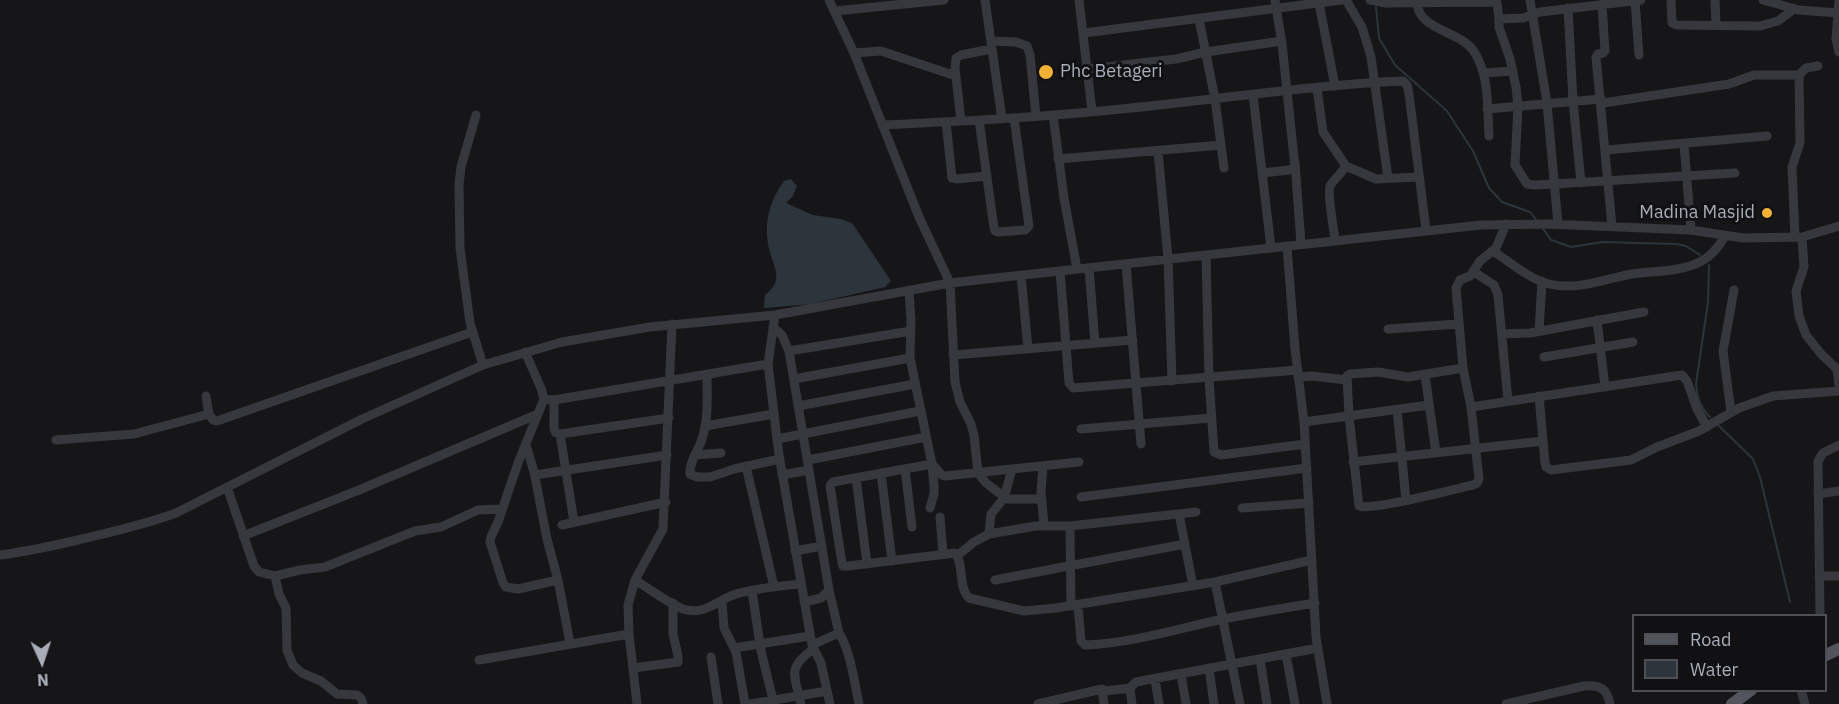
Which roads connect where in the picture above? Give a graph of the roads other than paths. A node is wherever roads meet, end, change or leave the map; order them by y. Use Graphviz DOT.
graph roads {
  1 [pos="829,0"];
  2 [pos="944,0"];
  3 [pos="985,0"];
  4 [pos="1079,0"];
  5 [pos="1341,0"];
  6 [pos="1346,0"];
  7 [pos="1370,0"];
  8 [pos="1530,0"];
  9 [pos="1638,0"];
  10 [pos="1671,0"];
  11 [pos="1715,0"];
  12 [pos="1763,0"];
  13 [pos="1801,0"];
  14 [pos="1449,1"];
  15 [pos="1478,1"];
  16 [pos="1500,1"];
  17 [pos="1839,1"];
  18 [pos="1417,2"];
  19 [pos="1613,2"];
  20 [pos="1319,3"];
  21 [pos="1586,3"];
  22 [pos="1602,4"];
  23 [pos="1276,5"];
  24 [pos="1557,5"];
  25 [pos="1568,8"];
  26 [pos="1796,10"];
  27 [pos="834,11"];
  28 [pos="1838,13"];
  29 [pos="1533,14"];
  30 [pos="1199,19"];
  31 [pos="1499,19"];
  32 [pos="1716,25"];
  33 [pos="1084,33"];
  34 [pos="1282,41"];
  35 [pos="992,45"];
  36 [pos="1206,52"];
  37 [pos="1839,52"];
  38 [pos="854,53"];
  39 [pos="1639,55"];
  40 [pos="1818,66"];
  41 [pos="1088,69"];
  42 [pos="1513,71"];
  43 [pos="1483,73"];
  44 [pos="1799,75"];
  45 [pos="956,76"];
  46 [pos="1375,83"];
  47 [pos="1335,86"];
  48 [pos="1317,88"];
  49 [pos="1287,91"];
  50 [pos="1252,94"];
  51 [pos="1215,99"];
  52 [pos="1601,99"];
  53 [pos="1574,101"];
  54 [pos="1547,103"];
  55 [pos="1518,106"];
  56 [pos="1487,109"];
  57 [pos="1092,111"];
  58 [pos="476,115"];
  59 [pos="1053,115"];
  60 [pos="1036,116"];
  61 [pos="1002,118"];
  62 [pos="1014,118"];
  63 [pos="979,120"];
  64 [pos="961,121"];
  65 [pos="946,122"];
  66 [pos="882,125"];
  67 [pos="1488,136"];
  68 [pos="1767,136"];
  69 [pos="1684,144"];
  70 [pos="1221,145"];
  71 [pos="1606,150"];
  72 [pos="1158,151"];
  73 [pos="1058,159"];
  74 [pos="1295,162"];
  75 [pos="1346,166"];
  76 [pos="1224,168"];
  77 [pos="1262,173"];
  78 [pos="1735,173"];
  79 [pos="987,176"];
  80 [pos="1687,176"];
  81 [pos="1419,177"];
  82 [pos="1388,178"];
  83 [pos="1608,182"];
  84 [pos="1581,183"];
  85 [pos="1554,184"];
  86 [pos="1506,224"];
  87 [pos="1553,224"];
  88 [pos="1612,226"];
  89 [pos="1839,226"];
  90 [pos="1426,230"];
  91 [pos="1691,230"];
  92 [pos="1725,236"];
  93 [pos="1798,237"];
  94 [pos="1335,240"];
  95 [pos="1302,244"];
  96 [pos="1287,246"];
  97 [pos="1271,248"];
  98 [pos="1493,251"];
  99 [pos="1206,255"];
  100 [pos="1168,259"];
  101 [pos="1126,264"];
  102 [pos="1089,268"];
  103 [pos="1077,269"];
  104 [pos="1060,271"];
  105 [pos="1474,272"];
  106 [pos="1021,275"];
  107 [pos="1542,281"];
  108 [pos="950,283"];
  109 [pos="909,290"];
  110 [pos="1734,290"];
  111 [pos="1644,312"];
  112 [pos="775,315"];
  113 [pos="1597,320"];
  114 [pos="672,324"];
  115 [pos="1459,324"];
  116 [pos="773,327"];
  117 [pos="1388,329"];
  118 [pos="911,331"];
  119 [pos="1539,331"];
  120 [pos="472,332"];
  121 [pos="1503,334"];
  122 [pos="1133,340"];
  123 [pos="1633,342"];
  124 [pos="1095,343"];
  125 [pos="1066,346"];
  126 [pos="1601,348"];
  127 [pos="1028,349"];
  128 [pos="789,351"];
  129 [pos="525,352"];
  130 [pos="953,355"];
  131 [pos="1544,357"];
  132 [pos="910,358"];
  133 [pos="768,364"];
  134 [pos="483,365"];
  135 [pos="1462,368"];
  136 [pos="707,374"];
  137 [pos="1298,374"];
  138 [pos="1425,375"];
  139 [pos="1209,378"];
  140 [pos="794,379"];
  141 [pos="670,380"];
  142 [pos="1347,380"];
  143 [pos="1172,381"];
  144 [pos="915,384"];
  145 [pos="1137,384"];
  146 [pos="1839,385"];
  147 [pos="1605,387"];
  148 [pos="1839,391"];
  149 [pos="206,396"];
  150 [pos="1539,396"];
  151 [pos="549,400"];
  152 [pos="1508,401"];
  153 [pos="1429,405"];
  154 [pos="798,406"];
  155 [pos="1471,407"];
  156 [pos="1397,409"];
  157 [pos="920,411"];
  158 [pos="1731,412"];
  159 [pos="209,414"];
  160 [pos="538,414"];
  161 [pos="774,414"];
  162 [pos="1349,416"];
  163 [pos="669,418"];
  164 [pos="1211,418"];
  165 [pos="1304,423"];
  166 [pos="1140,424"];
  167 [pos="705,426"];
  168 [pos="1707,426"];
  169 [pos="1082,429"];
  170 [pos="803,433"];
  171 [pos="560,434"];
  172 [pos="926,437"];
  173 [pos="777,439"];
  174 [pos="56,440"];
  175 [pos="1543,441"];
  176 [pos="1141,444"];
  177 [pos="1305,444"];
  178 [pos="526,445"];
  179 [pos="1839,446"];
  180 [pos="1476,448"];
  181 [pos="721,453"];
  182 [pos="1436,453"];
  183 [pos="667,455"];
  184 [pos="695,455"];
  185 [pos="1402,457"];
  186 [pos="780,459"];
  187 [pos="808,460"];
  188 [pos="1080,462"];
  189 [pos="1353,462"];
  190 [pos="746,466"];
  191 [pos="1043,466"];
  192 [pos="1307,468"];
  193 [pos="905,469"];
  194 [pos="936,469"];
  195 [pos="1012,469"];
  196 [pos="810,470"];
  197 [pos="565,471"];
  198 [pos="978,472"];
  199 [pos="881,473"];
  200 [pos="535,475"];
  201 [pos="782,475"];
  202 [pos="856,478"];
  203 [pos="227,487"];
  204 [pos="1839,491"];
  205 [pos="1818,494"];
  206 [pos="1081,497"];
  207 [pos="1004,498"];
  208 [pos="1042,499"];
  209 [pos="1406,500"];
  210 [pos="666,502"];
  211 [pos="1309,503"];
  212 [pos="502,508"];
  213 [pos="930,508"];
  214 [pos="1242,508"];
  215 [pos="1196,512"];
  216 [pos="1179,514"];
  217 [pos="940,517"];
  218 [pos="574,522"];
  219 [pos="562,525"];
  220 [pos="1044,526"];
  221 [pos="1070,526"];
  222 [pos="912,527"];
  223 [pos="989,534"];
  224 [pos="243,536"];
  225 [pos="1185,544"];
  226 [pos="822,546"];
  227 [pos="795,551"];
  228 [pos="943,554"];
  229 [pos="0,555"];
  230 [pos="958,555"];
  231 [pos="1312,560"];
  232 [pos="895,561"];
  233 [pos="867,564"];
  234 [pos="1071,566"];
  235 [pos="275,576"];
  236 [pos="1820,576"];
  237 [pos="1839,576"];
  238 [pos="558,580"];
  239 [pos="635,580"];
  240 [pos="995,580"];
  241 [pos="1215,582"];
  242 [pos="801,584"];
  243 [pos="1193,586"];
  244 [pos="774,587"];
  245 [pos="829,590"];
  246 [pos="752,591"];
  247 [pos="722,601"];
  248 [pos="804,602"];
  249 [pos="673,603"];
  250 [pos="1315,603"];
  251 [pos="1074,606"];
  252 [pos="1820,614"];
  253 [pos="1222,620"];
  254 [pos="839,633"];
  255 [pos="629,634"];
  256 [pos="570,643"];
  257 [pos="760,643"];
  258 [pos="812,643"];
  259 [pos="734,648"];
  260 [pos="1318,648"];
  261 [pos="1286,654"];
  262 [pos="711,657"];
  263 [pos="1260,658"];
  264 [pos="479,660"];
  265 [pos="1232,664"];
  266 [pos="633,668"];
  267 [pos="1209,668"];
  268 [pos="1181,674"];
  269 [pos="1155,678"];
  270 [pos="1130,688"];
  271 [pos="1102,689"];
  272 [pos="827,691"];
  273 [pos="1749,696"];
  274 [pos="800,700"];
  275 [pos="1077,700"];
  276 [pos="773,702"];
  277 [pos="1051,703"];
  278 [pos="363,704"];
  279 [pos="637,704"];
  280 [pos="718,704"];
  281 [pos="745,704"];
  282 [pos="752,704"];
  283 [pos="830,704"];
  284 [pos="859,704"];
  285 [pos="1038,704"];
  286 [pos="1104,704"];
  287 [pos="1132,704"];
  288 [pos="1159,704"];
  289 [pos="1186,704"];
  290 [pos="1214,704"];
  291 [pos="1240,704"];
  292 [pos="1268,704"];
  293 [pos="1295,704"];
  294 [pos="1325,704"];
  295 [pos="1506,704"];
  296 [pos="1610,704"];
  297 [pos="1732,704"];
  1 -- 27 [label="street"];
  2 -- 27 [label="street"];
  3 -- 35 [label="street"];
  4 -- 33 [label="street"];
  5 -- 20 [label="street"];
  6 -- 46 [label="street"];
  7 -- 18 [label="street"];
  8 -- 29 [label="street"];
  9 -- 19 [label="street"];
  9 -- 39 [label="street"];
  10 -- 32 [label="street"];
  11 -- 32 [label="street"];
  12 -- 26 [label="street"];
  13 -- 26 [label="street"];
  14 -- 15 [label="street"];
  14 -- 18 [label="street"];
  15 -- 16 [label="street"];
  16 -- 31 [label="street"];
  17 -- 28 [label="street"];
  18 -- 43 [label="street"];
  19 -- 22 [label="street"];
  20 -- 23 [label="street"];
  20 -- 47 [label="street"];
  21 -- 22 [label="street"];
  21 -- 25 [label="street"];
  22 -- 52 [label="street"];
  23 -- 30 [label="street"];
  23 -- 34 [label="street"];
  24 -- 25 [label="street"];
  24 -- 29 [label="street"];
  25 -- 53 [label="street"];
  26 -- 28 [label="street"];
  26 -- 32 [label="street"];
  27 -- 38 [label="street"];
  28 -- 37 [label="street"];
  29 -- 31 [label="street"];
  29 -- 54 [label="street"];
  30 -- 33 [label="street"];
  30 -- 36 [label="street"];
  31 -- 42 [label="street"];
  33 -- 41 [label="street"];
  34 -- 36 [label="street"];
  34 -- 49 [label="street"];
  35 -- 45 [label="street"];
  35 -- 60 [label="street"];
  35 -- 61 [label="street"];
  36 -- 41 [label="street"];
  36 -- 51 [label="street"];
  38 -- 45 [label="street"];
  38 -- 66 [label="street"];
  40 -- 44 [label="street"];
  41 -- 57 [label="street"];
  42 -- 43 [label="street"];
  42 -- 55 [label="street"];
  43 -- 56 [label="street"];
  44 -- 52 [label="street"];
  44 -- 93 [label="street"];
  45 -- 64 [label="street"];
  46 -- 47 [label="street"];
  46 -- 81 [label="street"];
  46 -- 82 [label="street"];
  47 -- 48 [label="street"];
  48 -- 49 [label="street"];
  48 -- 75 [label="street"];
  49 -- 50 [label="street"];
  49 -- 74 [label="street"];
  50 -- 51 [label="street"];
  50 -- 77 [label="street"];
  51 -- 57 [label="street"];
  51 -- 70 [label="street"];
  52 -- 53 [label="street"];
  52 -- 71 [label="street"];
  53 -- 54 [label="street"];
  53 -- 84 [label="street"];
  54 -- 55 [label="street"];
  54 -- 85 [label="street"];
  55 -- 56 [label="street"];
  55 -- 85 [label="street"];
  56 -- 67 [label="street"];
  57 -- 59 [label="street"];
  58 -- 120 [label="street"];
  59 -- 60 [label="street"];
  59 -- 73 [label="street"];
  60 -- 62 [label="street"];
  61 -- 62 [label="street"];
  61 -- 63 [label="street"];
  62 -- 79 [label="street"];
  63 -- 64 [label="street"];
  63 -- 79 [label="street"];
  64 -- 65 [label="street"];
  65 -- 66 [label="street"];
  65 -- 79 [label="street"];
  66 -- 108 [label="street"];
  68 -- 69 [label="street"];
  69 -- 71 [label="street"];
  69 -- 80 [label="street"];
  70 -- 72 [label="street"];
  70 -- 76 [label="street"];
  71 -- 83 [label="street"];
  72 -- 73 [label="street"];
  72 -- 100 [label="street"];
  73 -- 103 [label="street"];
  74 -- 77 [label="street"];
  74 -- 95 [label="street"];
  75 -- 82 [label="street"];
  75 -- 94 [label="street"];
  77 -- 97 [label="street"];
  78 -- 80 [label="street"];
  80 -- 83 [label="street"];
  80 -- 91 [label="street"];
  81 -- 82 [label="street"];
  81 -- 90 [label="street"];
  83 -- 84 [label="street"];
  83 -- 88 [label="street"];
  84 -- 85 [label="street"];
  85 -- 87 [label="street"];
  86 -- 87 [label="street"];
  86 -- 90 [label="street"];
  86 -- 98 [label="street"];
  87 -- 88 [label="street"];
  88 -- 91 [label="street"];
  89 -- 93 [label="street"];
  90 -- 94 [label="street"];
  91 -- 92 [label="street"];
  92 -- 93 [label="street"];
  92 -- 107 [label="street"];
  93 -- 146 [label="street"];
  94 -- 95 [label="street"];
  95 -- 96 [label="street"];
  96 -- 97 [label="street"];
  96 -- 137 [label="street"];
  97 -- 99 [label="street"];
  98 -- 105 [label="street"];
  98 -- 107 [label="street"];
  99 -- 100 [label="street"];
  99 -- 139 [label="street"];
  100 -- 101 [label="street"];
  100 -- 143 [label="street"];
  101 -- 102 [label="street"];
  101 -- 122 [label="street"];
  102 -- 103 [label="street"];
  102 -- 124 [label="street"];
  103 -- 104 [label="street"];
  104 -- 106 [label="street"];
  104 -- 125 [label="street"];
  105 -- 115 [label="street"];
  105 -- 121 [label="street"];
  106 -- 108 [label="street"];
  106 -- 127 [label="street"];
  107 -- 119 [label="street"];
  108 -- 109 [label="street"];
  108 -- 130 [label="street"];
  109 -- 112 [label="street"];
  109 -- 118 [label="street"];
  110 -- 158 [label="street"];
  111 -- 113 [label="street"];
  112 -- 114 [label="street"];
  112 -- 116 [label="street"];
  113 -- 119 [label="street"];
  113 -- 126 [label="street"];
  114 -- 129 [label="street"];
  114 -- 141 [label="street"];
  115 -- 117 [label="street"];
  115 -- 135 [label="street"];
  116 -- 128 [label="street"];
  116 -- 133 [label="street"];
  118 -- 128 [label="street"];
  118 -- 132 [label="street"];
  119 -- 121 [label="street"];
  120 -- 134 [label="street"];
  120 -- 159 [label="street"];
  121 -- 152 [label="street"];
  122 -- 124 [label="street"];
  122 -- 145 [label="street"];
  123 -- 126 [label="street"];
  124 -- 125 [label="street"];
  125 -- 127 [label="street"];
  125 -- 145 [label="street"];
  126 -- 131 [label="street"];
  126 -- 147 [label="street"];
  127 -- 130 [label="street"];
  128 -- 140 [label="street"];
  129 -- 134 [label="street"];
  129 -- 151 [label="street"];
  130 -- 198 [label="street"];
  132 -- 140 [label="street"];
  132 -- 144 [label="street"];
  133 -- 136 [label="street"];
  133 -- 161 [label="street"];
  134 -- 203 [label="street"];
  135 -- 138 [label="street"];
  135 -- 155 [label="street"];
  136 -- 141 [label="street"];
  136 -- 167 [label="street"];
  137 -- 139 [label="street"];
  137 -- 142 [label="street"];
  137 -- 165 [label="street"];
  138 -- 142 [label="street"];
  138 -- 153 [label="street"];
  139 -- 143 [label="street"];
  139 -- 164 [label="street"];
  140 -- 154 [label="street"];
  141 -- 151 [label="street"];
  141 -- 163 [label="street"];
  142 -- 162 [label="street"];
  143 -- 145 [label="street"];
  144 -- 154 [label="street"];
  144 -- 157 [label="street"];
  145 -- 166 [label="street"];
  147 -- 150 [label="street"];
  147 -- 168 [label="street"];
  148 -- 158 [label="street"];
  149 -- 159 [label="street"];
  150 -- 152 [label="street"];
  150 -- 175 [label="street"];
  151 -- 160 [label="street"];
  151 -- 171 [label="street"];
  152 -- 155 [label="street"];
  153 -- 156 [label="street"];
  153 -- 182 [label="street"];
  154 -- 170 [label="street"];
  155 -- 180 [label="street"];
  156 -- 162 [label="street"];
  156 -- 185 [label="street"];
  157 -- 170 [label="street"];
  157 -- 172 [label="street"];
  158 -- 168 [label="street"];
  159 -- 174 [label="street"];
  160 -- 178 [label="street"];
  160 -- 224 [label="street"];
  161 -- 167 [label="street"];
  161 -- 173 [label="street"];
  162 -- 165 [label="street"];
  162 -- 189 [label="street"];
  163 -- 171 [label="street"];
  163 -- 183 [label="street"];
  164 -- 166 [label="street"];
  164 -- 177 [label="street"];
  165 -- 177 [label="street"];
  166 -- 169 [label="street"];
  166 -- 176 [label="street"];
  167 -- 184 [label="street"];
  168 -- 175 [label="street"];
  170 -- 173 [label="street"];
  170 -- 187 [label="street"];
  171 -- 197 [label="street"];
  172 -- 187 [label="street"];
  172 -- 194 [label="street"];
  173 -- 186 [label="street"];
  175 -- 180 [label="street"];
  177 -- 192 [label="street"];
  178 -- 200 [label="street"];
  178 -- 212 [label="street"];
  179 -- 205 [label="street"];
  180 -- 182 [label="street"];
  180 -- 209 [label="street"];
  181 -- 184 [label="street"];
  182 -- 185 [label="street"];
  183 -- 197 [label="street"];
  183 -- 210 [label="street"];
  184 -- 190 [label="street"];
  185 -- 189 [label="street"];
  185 -- 209 [label="street"];
  186 -- 190 [label="street"];
  186 -- 201 [label="street"];
  187 -- 196 [label="street"];
  188 -- 191 [label="street"];
  189 -- 209 [label="street"];
  190 -- 244 [label="street"];
  191 -- 195 [label="street"];
  191 -- 208 [label="street"];
  192 -- 206 [label="street"];
  192 -- 211 [label="street"];
  193 -- 194 [label="street"];
  193 -- 199 [label="street"];
  193 -- 222 [label="street"];
  194 -- 198 [label="street"];
  194 -- 213 [label="street"];
  195 -- 198 [label="street"];
  195 -- 207 [label="street"];
  196 -- 201 [label="street"];
  196 -- 226 [label="street"];
  197 -- 200 [label="street"];
  197 -- 218 [label="street"];
  198 -- 207 [label="street"];
  199 -- 202 [label="street"];
  199 -- 232 [label="street"];
  200 -- 238 [label="street"];
  201 -- 227 [label="street"];
  202 -- 233 [label="street"];
  202 -- 233 [label="street"];
  203 -- 224 [label="street"];
  203 -- 229 [label="street"];
  204 -- 205 [label="street"];
  205 -- 236 [label="street"];
  207 -- 208 [label="street"];
  207 -- 223 [label="street"];
  208 -- 220 [label="street"];
  210 -- 218 [label="street"];
  210 -- 239 [label="street"];
  211 -- 214 [label="street"];
  211 -- 231 [label="street"];
  212 -- 235 [label="street"];
  212 -- 238 [label="street"];
  215 -- 216 [label="street"];
  216 -- 221 [label="street"];
  216 -- 225 [label="street"];
  217 -- 228 [label="street"];
  218 -- 219 [label="street"];
  220 -- 221 [label="street"];
  220 -- 223 [label="street"];
  221 -- 234 [label="street"];
  223 -- 230 [label="street"];
  224 -- 235 [label="street"];
  225 -- 234 [label="street"];
  225 -- 243 [label="street"];
  226 -- 227 [label="street"];
  226 -- 245 [label="street"];
  227 -- 242 [label="street"];
  228 -- 230 [label="street"];
  228 -- 232 [label="street"];
  230 -- 251 [label="street"];
  231 -- 241 [label="street"];
  231 -- 250 [label="street"];
  232 -- 233 [label="street"];
  234 -- 240 [label="street"];
  234 -- 251 [label="street"];
  235 -- 278 [label="street"];
  236 -- 237 [label="street"];
  236 -- 252 [label="street"];
  238 -- 256 [label="street"];
  239 -- 249 [label="street"];
  239 -- 255 [label="street"];
  241 -- 243 [label="street"];
  241 -- 253 [label="street"];
  242 -- 244 [label="street"];
  242 -- 248 [label="street"];
  243 -- 251 [label="street"];
  244 -- 246 [label="street"];
  245 -- 248 [label="street"];
  245 -- 254 [label="street"];
  246 -- 247 [label="street"];
  246 -- 257 [label="street"];
  247 -- 249 [label="street"];
  247 -- 259 [label="street"];
  248 -- 258 [label="street"];
  249 -- 266 [label="street"];
  250 -- 253 [label="street"];
  250 -- 260 [label="street"];
  251 -- 253 [label="street"];
  253 -- 265 [label="street"];
  254 -- 258 [label="street"];
  254 -- 284 [label="street"];
  255 -- 256 [label="street"];
  255 -- 266 [label="street"];
  256 -- 264 [label="street"];
  257 -- 258 [label="street"];
  257 -- 259 [label="street"];
  257 -- 276 [label="street"];
  258 -- 272 [label="street"];
  258 -- 274 [label="street"];
  259 -- 281 [label="street"];
  260 -- 261 [label="street"];
  260 -- 294 [label="street"];
  261 -- 263 [label="street"];
  261 -- 293 [label="street"];
  262 -- 280 [label="street"];
  263 -- 265 [label="street"];
  263 -- 292 [label="street"];
  265 -- 267 [label="street"];
  265 -- 291 [label="street"];
  266 -- 279 [label="street"];
  267 -- 268 [label="street"];
  267 -- 290 [label="street"];
  268 -- 269 [label="street"];
  268 -- 289 [label="street"];
  269 -- 270 [label="street"];
  269 -- 288 [label="street"];
  270 -- 271 [label="street"];
  270 -- 287 [label="street"];
  271 -- 275 [label="street"];
  271 -- 286 [label="street"];
  272 -- 274 [label="street"];
  272 -- 283 [label="street"];
  273 -- 297 [label="main road"];
  274 -- 276 [label="street"];
  275 -- 277 [label="street"];
  276 -- 282 [label="street"];
  277 -- 285 [label="street"];
  295 -- 296 [label="street"];
}
